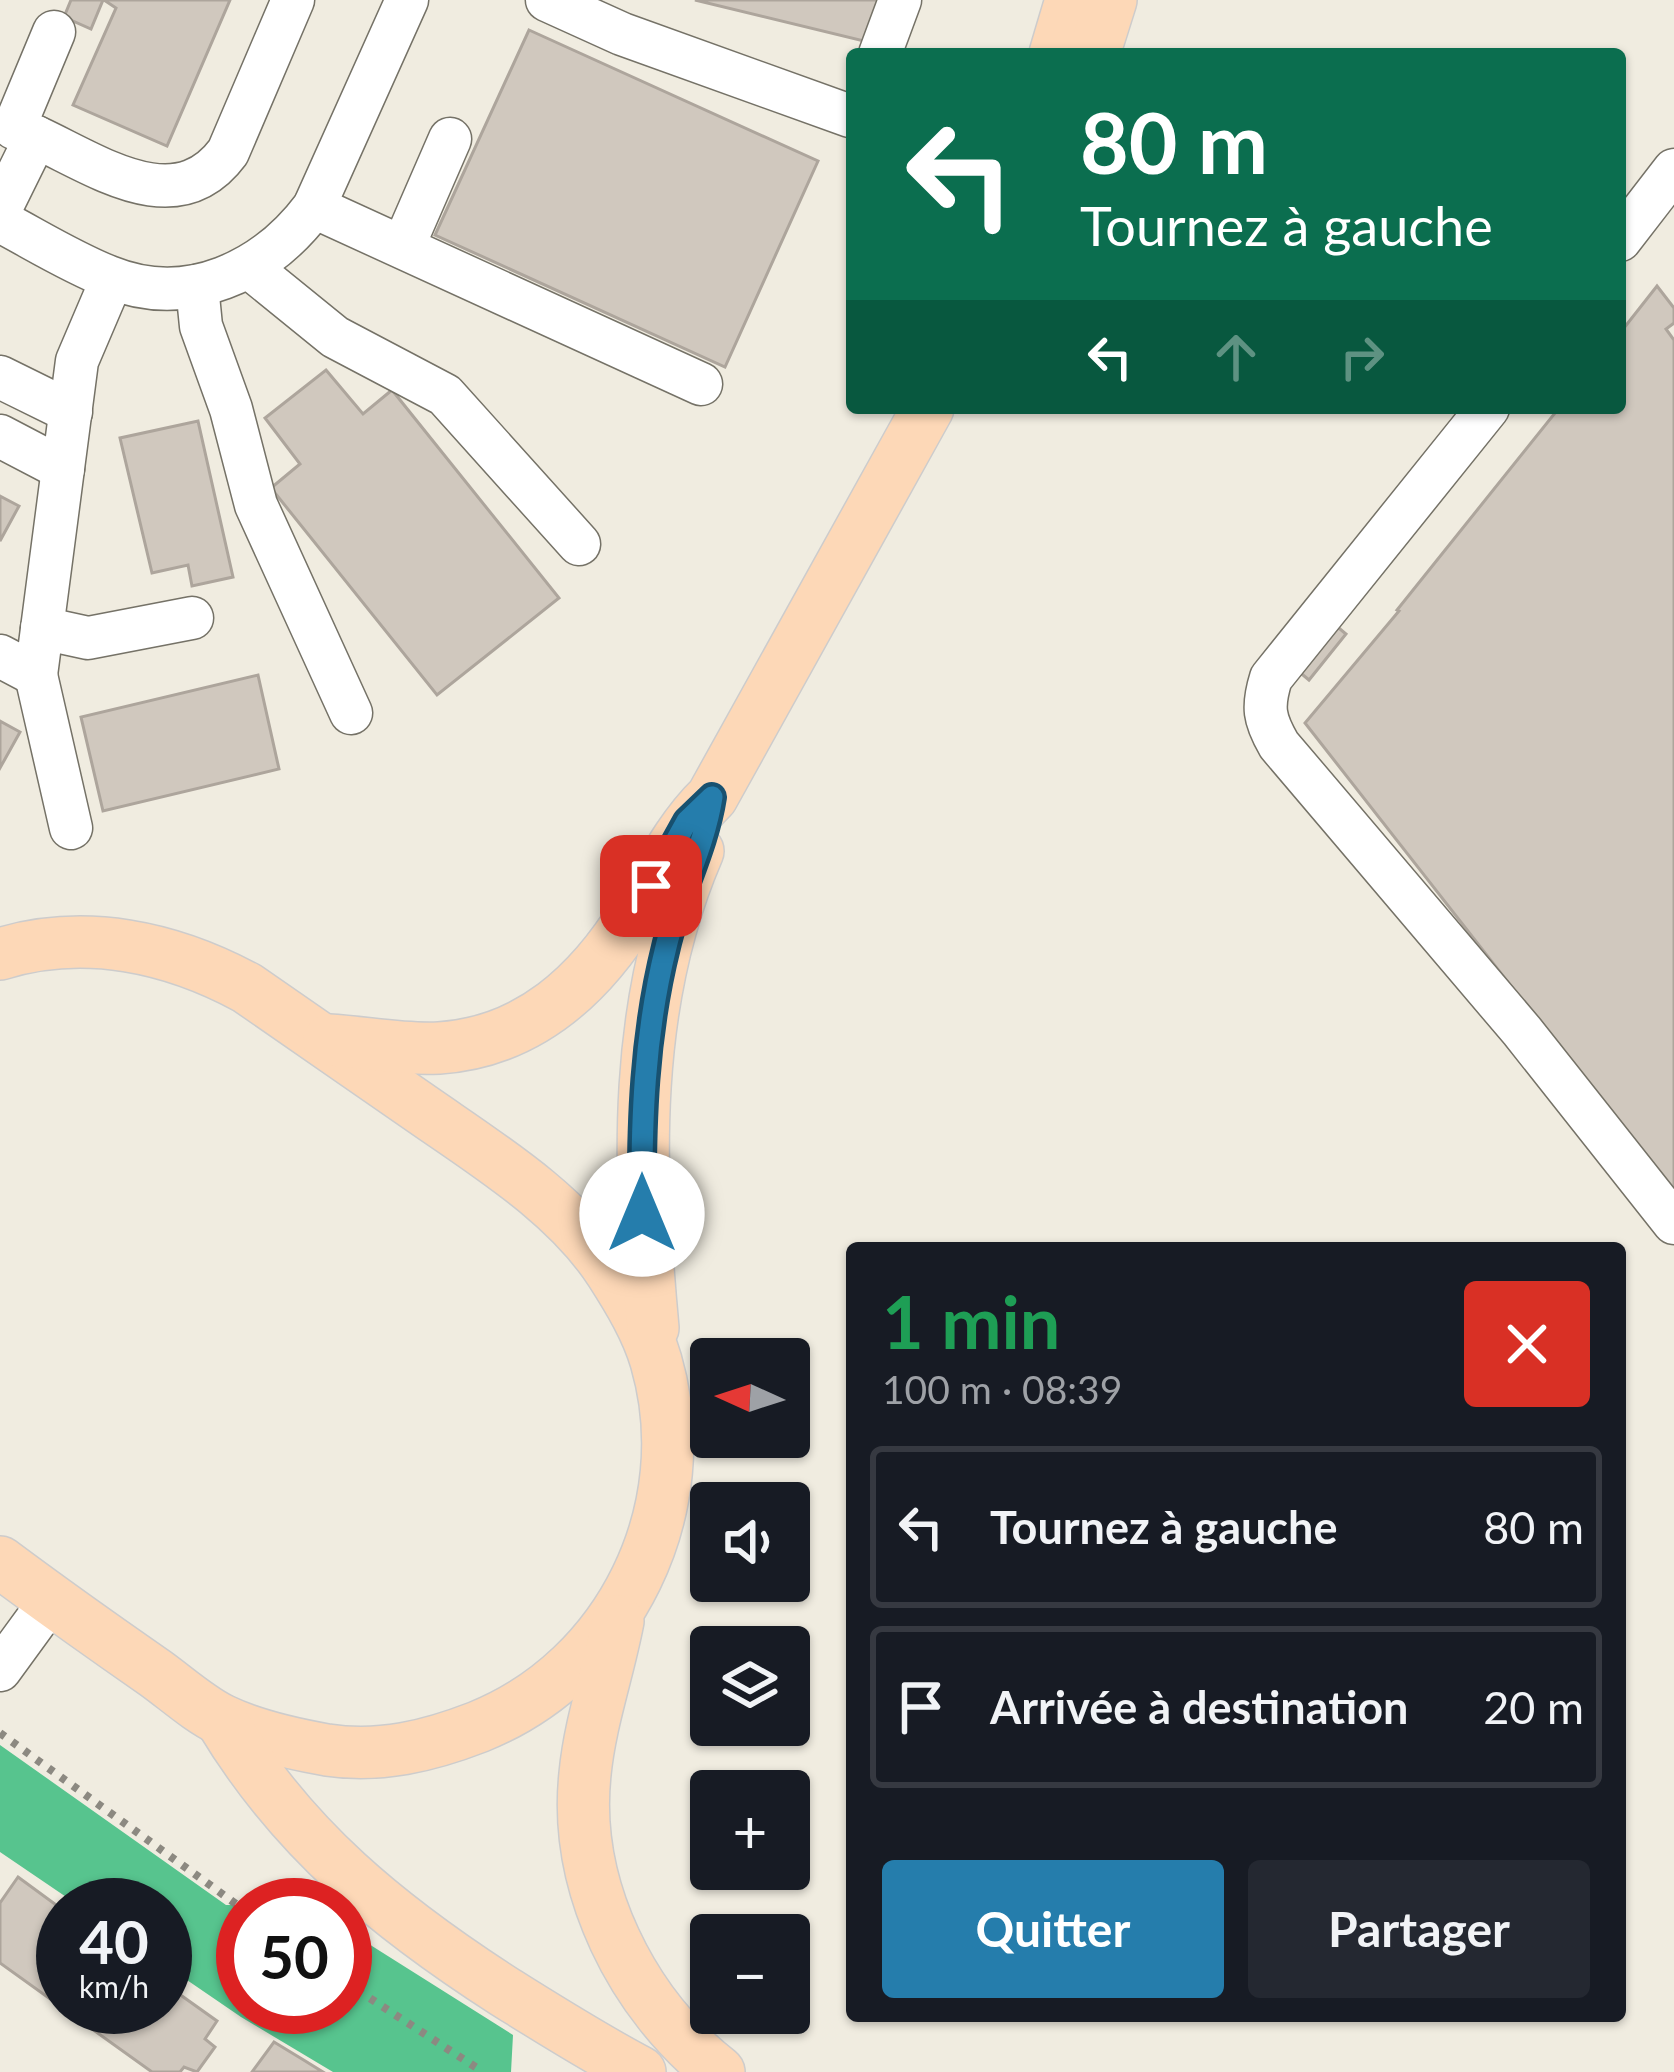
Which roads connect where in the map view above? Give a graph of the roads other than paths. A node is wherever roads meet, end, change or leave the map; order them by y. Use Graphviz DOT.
graph roads {
  1 [pos="293,0"];
  2 [pos="407,0"];
  3 [pos="547,0"];
  4 [pos="900,0"];
  5 [pos="1071,0"];
  6 [pos="1111,0"];
  7 [pos="54,32"];
  8 [pos="882,48"];
  9 [pos="1056,48"];
  10 [pos="1096,48"];
  11 [pos="846,115"];
  12 [pos="36,136"];
  13 [pos="450,139"];
  14 [pos="1674,170"];
  15 [pos="314,207"];
  16 [pos="0,210"];
  17 [pos="0,221"];
  18 [pos="1626,232"];
  19 [pos="403,247"];
  20 [pos="250,268"];
  21 [pos="112,279"];
  22 [pos="196,286"];
  23 [pos="0,376"];
  24 [pos="701,384"];
  25 [pos="70,412"];
  26 [pos="922,414"];
  27 [pos="1483,414"];
  28 [pos="0,436"];
  29 [pos="63,469"];
  30 [pos="579,544"];
  31 [pos="192,618"];
  32 [pos="42,628"];
  33 [pos="18,666"];
  34 [pos="350,713"];
  35 [pos="712,797"];
  36 [pos="71,828"];
  37 [pos="0,954"];
  38 [pos="322,1040"];
  39 [pos="1674,1223"];
  40 [pos="656,1358"];
  41 [pos="0,1562"];
  42 [pos="51,1600"];
  43 [pos="619,1615"];
  44 [pos="0,1670"];
  45 [pos="221,1720"];
  46 [pos="640,2072"];
  47 [pos="719,2072"];
  1 -- 12 [label="street"];
  2 -- 15 [label="street"];
  3 -- 11 [label="street"];
  4 -- 8 [label="street"];
  5 -- 9 [label="main road"];
  6 -- 10 [label="main road"];
  7 -- 12 [label="street"];
  12 -- 16 [label="street"];
  13 -- 19 [label="street"];
  14 -- 18 [label="street"];
  15 -- 19 [label="street"];
  15 -- 20 [label="street"];
  17 -- 21 [label="street"];
  19 -- 24 [label="street"];
  20 -- 22 [label="street"];
  20 -- 30 [label="street"];
  21 -- 22 [label="street"];
  21 -- 25 [label="street"];
  22 -- 34 [label="street"];
  23 -- 25 [label="street"];
  25 -- 29 [label="street"];
  26 -- 35 [label="main road"];
  27 -- 39 [label="street"];
  28 -- 29 [label="street"];
  29 -- 32 [label="street"];
  31 -- 32 [label="street"];
  32 -- 33 [label="street"];
  33 -- 36 [label="street"];
  35 -- 38 [label="main road"];
  35 -- 40 [label="main road"];
  37 -- 38 [label="main road"];
  38 -- 40 [label="main road"];
  40 -- 43 [label="main road"];
  41 -- 42 [label="main road"];
  42 -- 44 [label="street"];
  42 -- 45 [label="main road"];
  43 -- 45 [label="main road"];
  43 -- 47 [label="main road"];
  45 -- 46 [label="main road"];
}
